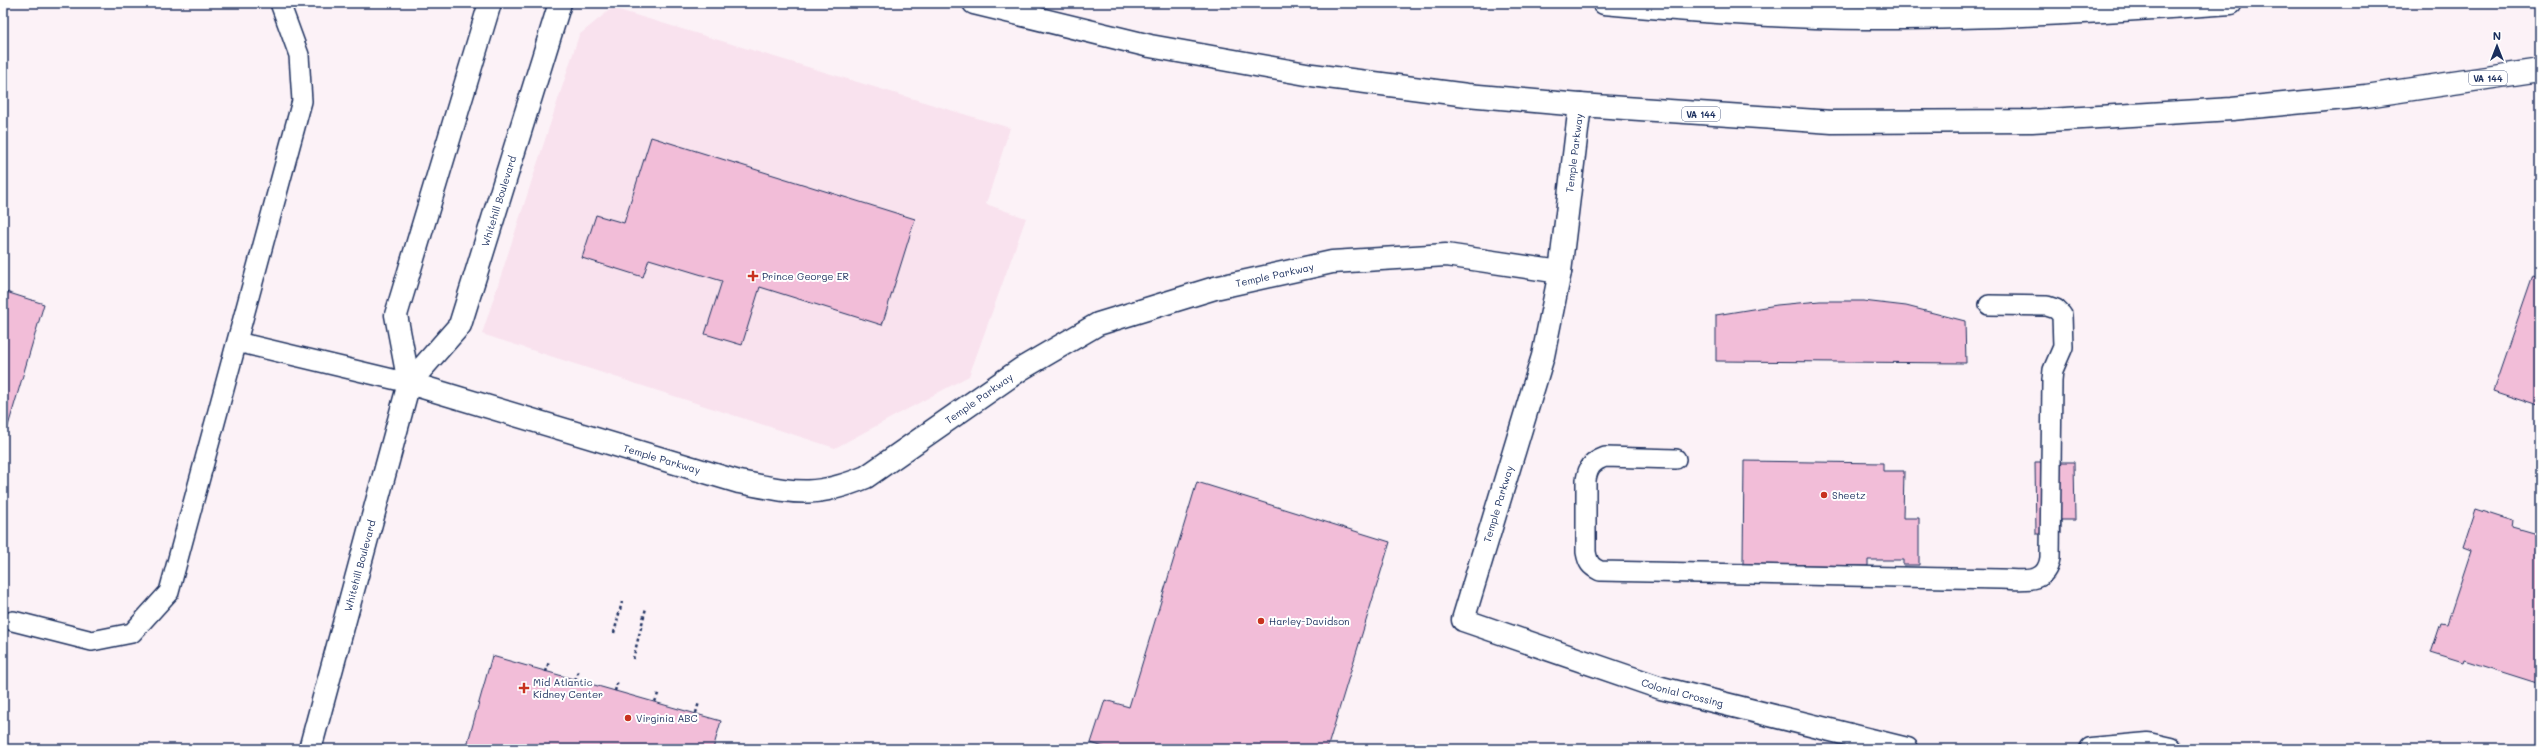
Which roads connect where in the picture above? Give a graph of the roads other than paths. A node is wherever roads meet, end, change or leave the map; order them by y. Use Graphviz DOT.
graph roads {
  1 [pos="280,3"];
  2 [pos="490,3"];
  3 [pos="560,3"];
  4 [pos="974,3"];
  5 [pos="1604,3"];
  6 [pos="2231,3"];
  7 [pos="2540,70"];
  8 [pos="1580,105"];
  9 [pos="1560,272"];
  10 [pos="1989,305"];
  11 [pos="237,342"];
  12 [pos="409,383"];
  13 [pos="1676,459"];
  14 [pos="1463,620"];
  15 [pos="13,621"];
  16 [pos="310,749"];
  17 [pos="1907,749"];
  18 [pos="2091,749"];
  19 [pos="2170,749"];
  1 -- 11 [label="lane"];
  2 -- 12 [label="street, Whitehill Boulevard"];
  3 -- 12 [label="street, Whitehill Boulevard"];
  4 -- 8 [label="street, VA 144"];
  5 -- 6 [label="street"];
  7 -- 8 [label="street, VA 144"];
  8 -- 9 [label="street, Temple Parkway"];
  9 -- 12 [label="street, Temple Parkway"];
  9 -- 14 [label="street, Temple Parkway"];
  10 -- 13 [label="lane"];
  11 -- 12 [label="lane"];
  11 -- 15 [label="lane"];
  12 -- 16 [label="street, Whitehill Boulevard"];
  14 -- 17 [label="street, Colonial Crossing"];
  18 -- 19 [label="street"];
}
